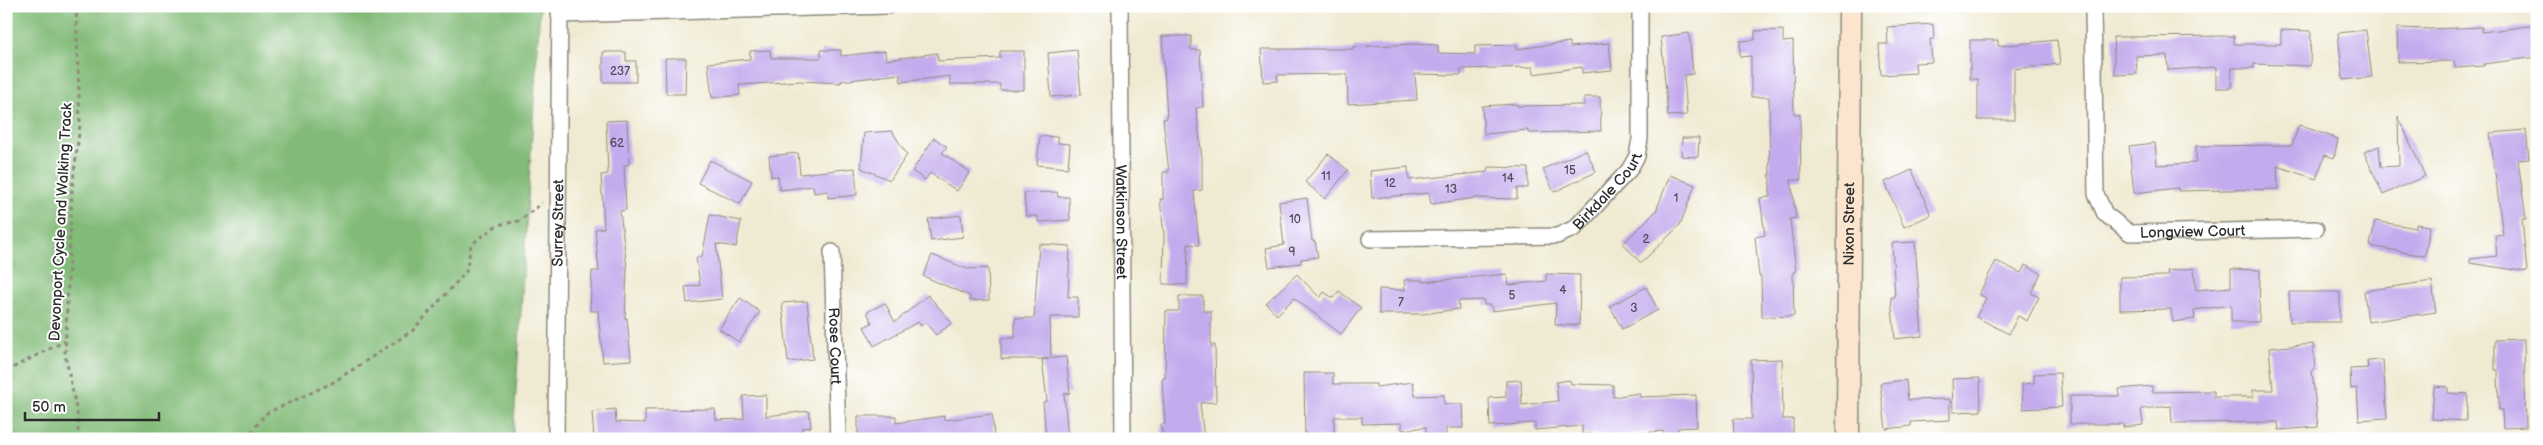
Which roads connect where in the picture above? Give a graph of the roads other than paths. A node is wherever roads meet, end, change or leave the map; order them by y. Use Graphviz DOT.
graph roads {
  1 [pos="888,6"];
  2 [pos="1120,6"];
  3 [pos="1640,6"];
  4 [pos="2093,6"];
  5 [pos="1849,7"];
  6 [pos="559,11"];
  7 [pos="2316,229"];
  8 [pos="1370,239"];
  9 [pos="832,252"];
  10 [pos="556,439"];
  11 [pos="838,439"];
  12 [pos="1123,439"];
  13 [pos="1848,439"];
  1 -- 6 [label="street"];
  2 -- 12 [label="street, Watkinson Street"];
  3 -- 8 [label="street, Birkdale Court"];
  4 -- 7 [label="street, Longview Court"];
  5 -- 13 [label="street, Nixon Street"];
  6 -- 10 [label="street, Surrey Street"];
  9 -- 11 [label="street, Rose Court"];
}
